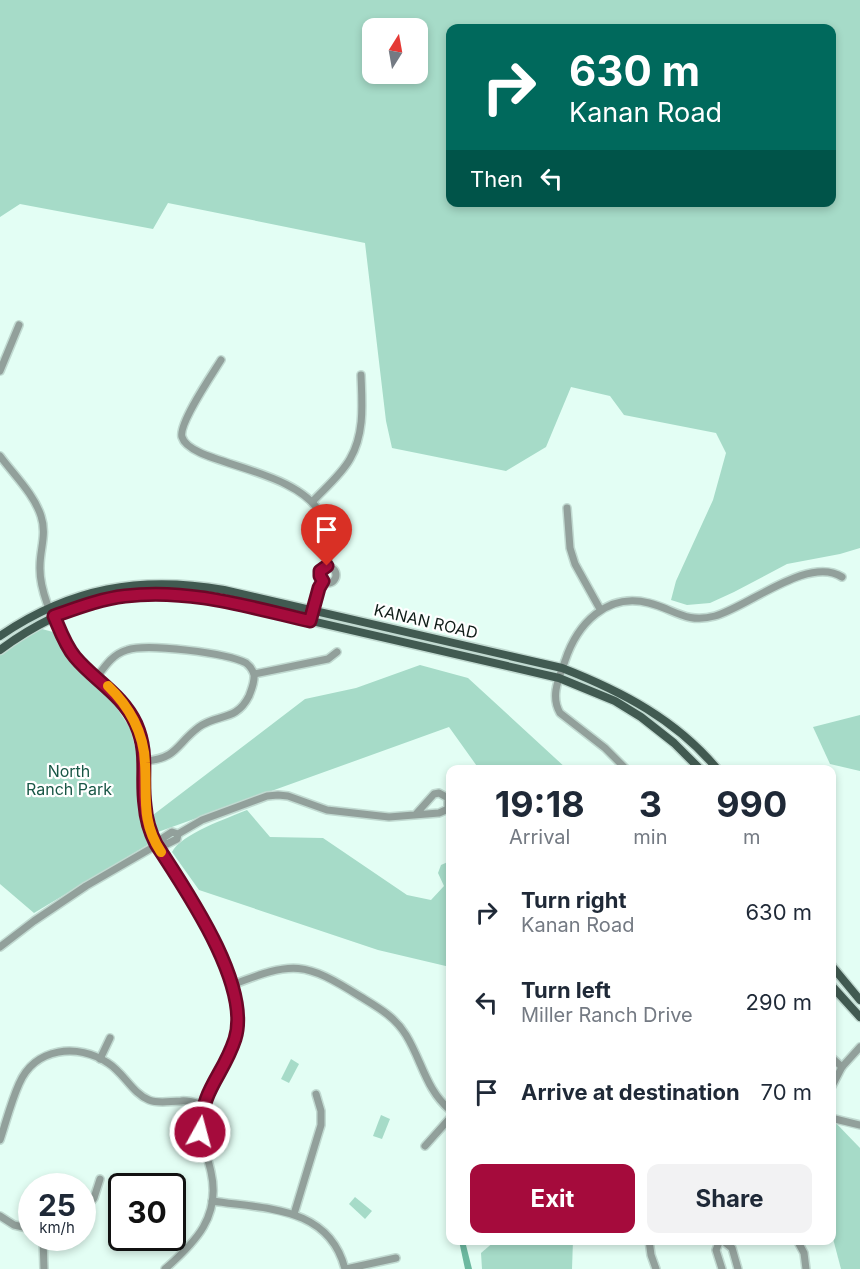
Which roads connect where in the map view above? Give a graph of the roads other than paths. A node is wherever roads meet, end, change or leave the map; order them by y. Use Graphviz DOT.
graph roads {
  1 [pos="18,325"];
  2 [pos="221,360"];
  3 [pos="0,371"];
  4 [pos="361,375"];
  5 [pos="0,456"];
  6 [pos="312,502"];
  7 [pos="567,508"];
  8 [pos="328,566"];
  9 [pos="842,577"];
  10 [pos="323,581"];
  11 [pos="49,607"];
  12 [pos="600,609"];
  13 [pos="313,610"];
  14 [pos="54,616"];
  15 [pos="310,621"];
  16 [pos="0,636"];
  17 [pos="0,650"];
  18 [pos="337,652"];
  19 [pos="562,668"];
  20 [pos="254,674"];
  21 [pos="97,677"];
  22 [pos="559,678"];
  23 [pos="146,761"];
  24 [pos="622,765"];
  25 [pos="696,765"];
  26 [pos="713,765"];
  27 [pos="446,797"];
  28 [pos="446,810"];
  29 [pos="416,814"];
  30 [pos="159,843"];
  31 [pos="0,947"];
  32 [pos="836,971"];
  33 [pos="232,985"];
  34 [pos="836,991"];
  35 [pos="860,1000"];
  36 [pos="860,1017"];
  37 [pos="110,1038"];
  38 [pos="860,1047"];
  39 [pos="100,1059"];
  40 [pos="836,1062"];
  41 [pos="842,1067"];
  42 [pos="836,1078"];
  43 [pos="316,1094"];
  44 [pos="203,1105"];
  45 [pos="446,1106"];
  46 [pos="836,1119"];
  47 [pos="446,1122"];
  48 [pos="860,1125"];
  49 [pos="0,1140"];
  50 [pos="425,1146"];
  51 [pos="100,1179"];
  52 [pos="96,1192"];
  53 [pos="212,1201"];
  54 [pos="294,1214"];
  55 [pos="0,1216"];
  56 [pos="18,1226"];
  57 [pos="650,1245"];
  58 [pos="718,1245"];
  59 [pos="728,1245"];
  60 [pos="800,1245"];
  61 [pos="43,1251"];
  62 [pos="396,1258"];
  63 [pos="44,1269"];
  64 [pos="167,1269"];
  65 [pos="346,1269"];
  66 [pos="655,1269"];
  67 [pos="722,1269"];
  68 [pos="738,1269"];
  69 [pos="806,1269"];
  1 -- 3 [label="street"];
  2 -- 6 [label="street"];
  4 -- 6 [label="street"];
  5 -- 11 [label="street"];
  6 -- 8 [label="street"];
  7 -- 12 [label="street"];
  8 -- 10 [label="street"];
  8 -- 10 [label="street"];
  9 -- 12 [label="street"];
  10 -- 13 [label="street"];
  11 -- 13 [label="main road, KANAN ROAD"];
  11 -- 14 [label="street"];
  11 -- 16 [label="main road, KANAN ROAD"];
  12 -- 19 [label="street"];
  13 -- 15 [label="street"];
  13 -- 19 [label="main road, KANAN ROAD"];
  14 -- 15 [label="main road, KANAN ROAD"];
  14 -- 17 [label="main road, KANAN ROAD"];
  14 -- 21 [label="street"];
  15 -- 22 [label="main road, KANAN ROAD"];
  18 -- 20 [label="street"];
  19 -- 22 [label="street"];
  19 -- 26 [label="main road, KANAN ROAD"];
  20 -- 21 [label="street"];
  20 -- 23 [label="street"];
  21 -- 23 [label="street"];
  22 -- 24 [label="street"];
  22 -- 25 [label="main road, KANAN ROAD"];
  23 -- 30 [label="street"];
  27 -- 29 [label="street"];
  28 -- 29 [label="street"];
  29 -- 30 [label="street"];
  30 -- 31 [label="street"];
  30 -- 33 [label="street"];
  32 -- 35 [label="main road"];
  33 -- 44 [label="street"];
  33 -- 45 [label="street"];
  34 -- 36 [label="main road"];
  37 -- 39 [label="street"];
  38 -- 41 [label="street"];
  39 -- 44 [label="street"];
  39 -- 49 [label="street"];
  40 -- 41 [label="street"];
  41 -- 42 [label="street"];
  43 -- 54 [label="street"];
  44 -- 53 [label="street"];
  46 -- 48 [label="street"];
  47 -- 50 [label="street"];
  51 -- 52 [label="street"];
  53 -- 54 [label="street"];
  53 -- 64 [label="street"];
  54 -- 65 [label="street"];
  55 -- 56 [label="street"];
  57 -- 66 [label="street"];
  58 -- 67 [label="street"];
  59 -- 68 [label="street"];
  60 -- 69 [label="street"];
  61 -- 63 [label="street"];
  62 -- 65 [label="street"];
}
